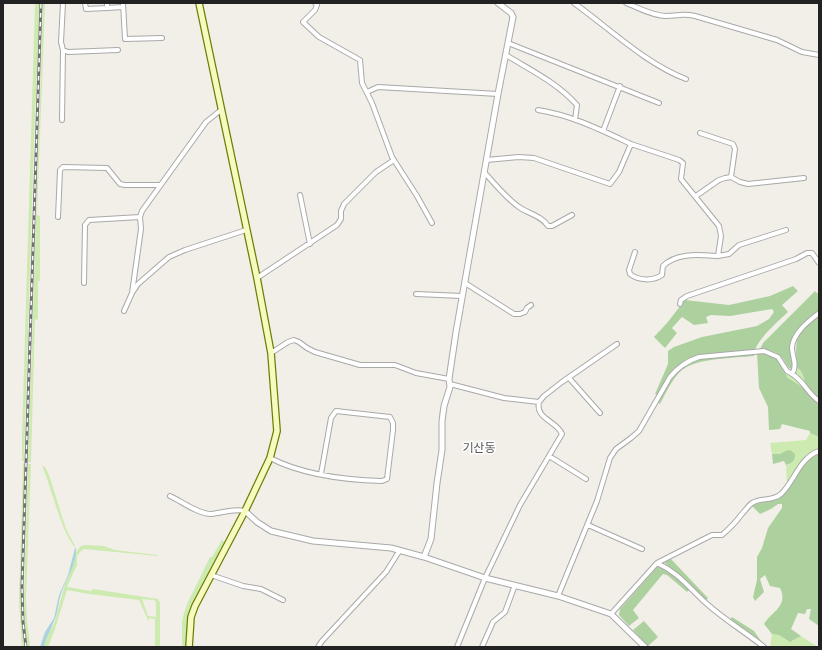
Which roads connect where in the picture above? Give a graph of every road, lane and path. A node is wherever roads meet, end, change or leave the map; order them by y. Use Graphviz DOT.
graph roads {
  1 [pos="63,3"];
  2 [pos="85,3"];
  3 [pos="107,3"];
  4 [pos="199,3"];
  5 [pos="315,3"];
  6 [pos="498,3"];
  7 [pos="574,3"];
  8 [pos="626,3"];
  9 [pos="123,5"];
  10 [pos="107,8"];
  11 [pos="162,38"];
  12 [pos="508,43"];
  13 [pos="63,50"];
  14 [pos="118,50"];
  15 [pos="506,55"];
  16 [pos="819,55"];
  17 [pos="686,79"];
  18 [pos="620,86"];
  19 [pos="367,92"];
  20 [pos="498,94"];
  21 [pos="659,102"];
  22 [pos="222,110"];
  23 [pos="538,110"];
  24 [pos="62,120"];
  25 [pos="575,120"];
  26 [pos="603,131"];
  27 [pos="700,133"];
  28 [pos="631,144"];
  29 [pos="394,160"];
  30 [pos="486,160"];
  31 [pos="484,172"];
  32 [pos="731,177"];
  33 [pos="804,178"];
  34 [pos="160,185"];
  35 [pos="300,194"];
  36 [pos="696,196"];
  37 [pos="572,215"];
  38 [pos="58,217"];
  39 [pos="140,218"];
  40 [pos="432,223"];
  41 [pos="246,230"];
  42 [pos="786,230"];
  43 [pos="310,244"];
  44 [pos="635,252"];
  45 [pos="718,256"];
  46 [pos="819,263"];
  47 [pos="257,278"];
  48 [pos="84,283"];
  49 [pos="465,283"];
  50 [pos="132,293"];
  51 [pos="416,294"];
  52 [pos="462,296"];
  53 [pos="680,304"];
  54 [pos="531,305"];
  55 [pos="124,311"];
  56 [pos="819,313"];
  57 [pos="617,344"];
  58 [pos="271,353"];
  59 [pos="792,374"];
  60 [pos="569,378"];
  61 [pos="450,381"];
  62 [pos="819,401"];
  63 [pos="539,402"];
  64 [pos="600,413"];
  65 [pos="819,451"];
  66 [pos="549,456"];
  67 [pos="270,458"];
  68 [pos="321,474"];
  69 [pos="586,479"];
  70 [pos="170,496"];
  71 [pos="246,511"];
  72 [pos="588,525"];
  73 [pos="642,549"];
  74 [pos="400,550"];
  75 [pos="424,557"];
  76 [pos="657,562"];
  77 [pos="211,575"];
  78 [pos="485,578"];
  79 [pos="515,585"];
  80 [pos="558,596"];
  81 [pos="283,600"];
  82 [pos="611,614"];
  83 [pos="189,647"];
  84 [pos="318,647"];
  85 [pos="457,647"];
  86 [pos="482,647"];
  87 [pos="645,647"];
  88 [pos="764,647"];
  1 -- 13 [label="street"];
  2 -- 10 [label="street"];
  3 -- 10 [label="street"];
  4 -- 22 [label="main road"];
  5 -- 19 [label="street"];
  6 -- 12 [label="street"];
  7 -- 17 [label="street"];
  8 -- 16 [label="street"];
  9 -- 10 [label="street"];
  9 -- 11 [label="street"];
  12 -- 15 [label="street"];
  12 -- 18 [label="street"];
  13 -- 14 [label="street"];
  13 -- 24 [label="street"];
  15 -- 20 [label="street"];
  15 -- 25 [label="street"];
  18 -- 21 [label="street"];
  18 -- 26 [label="street"];
  19 -- 20 [label="street"];
  19 -- 29 [label="street"];
  20 -- 30 [label="street"];
  22 -- 34 [label="street"];
  22 -- 41 [label="main road"];
  23 -- 25 [label="street"];
  25 -- 26 [label="street"];
  26 -- 28 [label="street"];
  27 -- 32 [label="street"];
  28 -- 30 [label="street"];
  28 -- 36 [label="street"];
  29 -- 40 [label="street"];
  29 -- 43 [label="street"];
  30 -- 31 [label="street"];
  31 -- 37 [label="street"];
  31 -- 49 [label="street"];
  32 -- 33 [label="street"];
  32 -- 36 [label="street"];
  34 -- 38 [label="street"];
  34 -- 39 [label="street"];
  35 -- 43 [label="street"];
  36 -- 45 [label="street"];
  39 -- 48 [label="street"];
  39 -- 50 [label="street"];
  41 -- 47 [label="main road"];
  41 -- 50 [label="street"];
  42 -- 45 [label="street"];
  43 -- 47 [label="street"];
  44 -- 45 [label="street"];
  46 -- 53 [label="street"];
  47 -- 58 [label="main road"];
  49 -- 52 [label="street"];
  49 -- 54 [label="street"];
  50 -- 55 [label="street"];
  51 -- 52 [label="street"];
  52 -- 61 [label="street"];
  56 -- 59 [label="street"];
  57 -- 60 [label="street"];
  58 -- 61 [label="street"];
  58 -- 67 [label="main road"];
  59 -- 62 [label="street"];
  59 -- 72 [label="street"];
  60 -- 63 [label="street"];
  60 -- 64 [label="street"];
  61 -- 63 [label="street"];
  61 -- 75 [label="street"];
  63 -- 66 [label="street"];
  65 -- 76 [label="street"];
  66 -- 69 [label="street"];
  66 -- 78 [label="street"];
  67 -- 68 [label="street"];
  67 -- 71 [label="main road"];
  68 -- 68 [label="street"];
  70 -- 71 [label="street"];
  71 -- 74 [label="street"];
  71 -- 77 [label="main road"];
  72 -- 73 [label="street"];
  72 -- 80 [label="street"];
  74 -- 75 [label="street"];
  74 -- 84 [label="street"];
  75 -- 78 [label="street"];
  76 -- 82 [label="street"];
  76 -- 88 [label="street"];
  77 -- 81 [label="street"];
  77 -- 83 [label="main road"];
  78 -- 79 [label="street"];
  78 -- 85 [label="street"];
  79 -- 80 [label="street"];
  79 -- 86 [label="street"];
  80 -- 82 [label="street"];
  82 -- 87 [label="street"];
}
